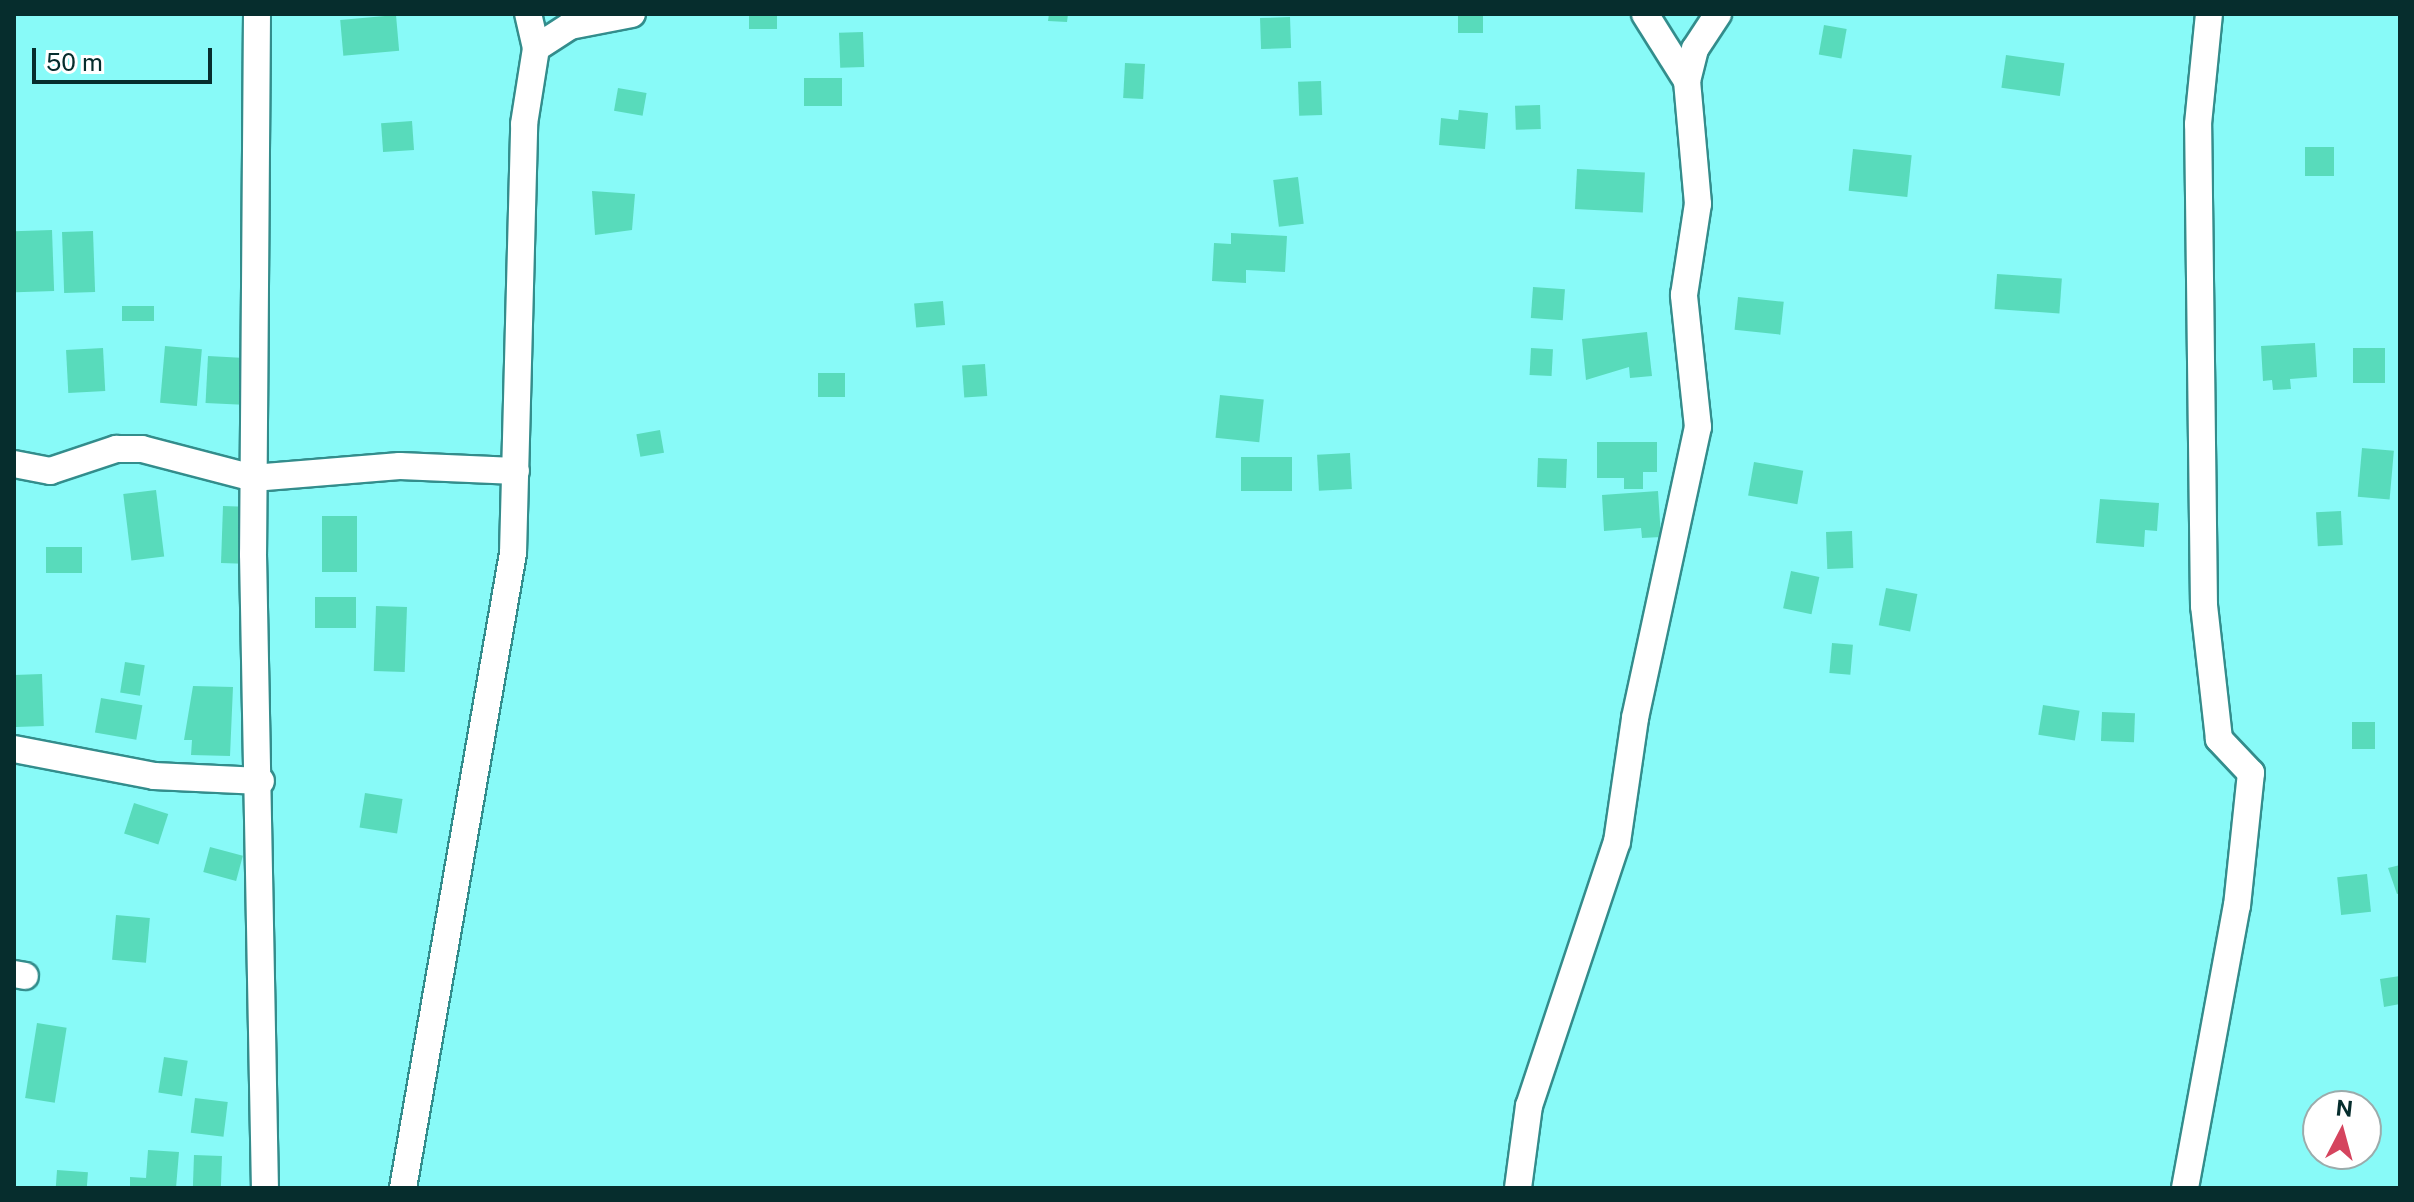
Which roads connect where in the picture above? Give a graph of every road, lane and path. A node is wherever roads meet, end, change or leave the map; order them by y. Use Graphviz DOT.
graph roads {
  1 [pos="257,14"];
  2 [pos="528,14"];
  3 [pos="632,14"];
  4 [pos="1645,14"];
  5 [pos="1718,14"];
  6 [pos="2209,14"];
  7 [pos="536,48"];
  8 [pos="1687,81"];
  9 [pos="14,464"];
  10 [pos="516,471"];
  11 [pos="253,478"];
  12 [pos="14,749"];
  13 [pos="261,781"];
  14 [pos="265,1188"];
  15 [pos="403,1188"];
  16 [pos="1518,1188"];
  17 [pos="2185,1188"];
  1 -- 11 [label="street"];
  2 -- 7 [label="street"];
  3 -- 7 [label="street"];
  4 -- 8 [label="street"];
  5 -- 8 [label="street"];
  6 -- 17 [label="street"];
  7 -- 10 [label="street"];
  8 -- 16 [label="street"];
  9 -- 11 [label="street"];
  10 -- 11 [label="street"];
  10 -- 15 [label="street"];
  11 -- 13 [label="street"];
  12 -- 13 [label="street"];
  13 -- 14 [label="street"];
}
